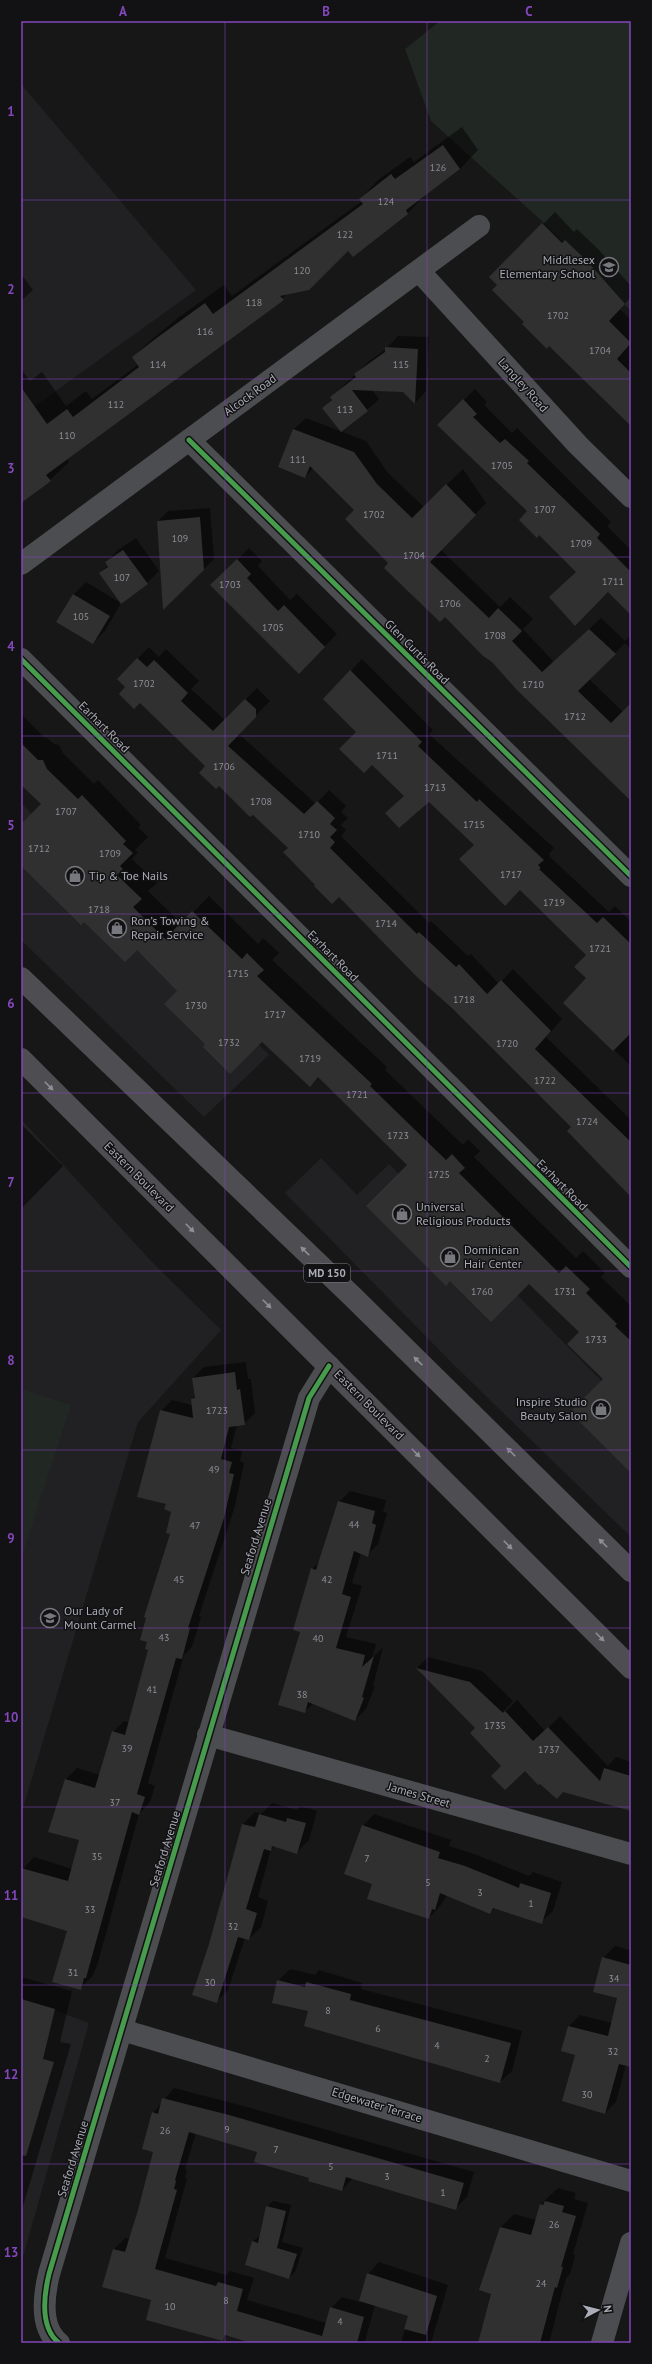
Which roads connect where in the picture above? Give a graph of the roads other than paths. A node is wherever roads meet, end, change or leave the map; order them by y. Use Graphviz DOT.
graph roads {
  1 [pos="479,226"];
  2 [pos="419,271"];
  3 [pos="190,440"];
  4 [pos="631,497"];
  5 [pos="21,564"];
  6 [pos="21,659"];
  7 [pos="631,876"];
  8 [pos="21,978"];
  9 [pos="21,1059"];
  10 [pos="631,1267"];
  11 [pos="329,1366"];
  12 [pos="631,1571"];
  13 [pos="631,1668"];
  14 [pos="208,1735"];
  15 [pos="631,1854"];
  16 [pos="122,2030"];
  17 [pos="631,2181"];
  18 [pos="631,2243"];
  19 [pos="57,2342"];
  20 [pos="602,2343"];
  1 -- 2 [label="street, Alcock Road"];
  2 -- 3 [label="street, Alcock Road"];
  2 -- 4 [label="street, Langley Road"];
  3 -- 5 [label="street, Alcock Road"];
  3 -- 7 [label="street, Glen Curtis Road"];
  6 -- 10 [label="street, Earhart Road"];
  12 -- 8 [label="main road, MD 150, one-way"];
  9 -- 11 [label="main road, Eastern Boulevard, one-way"];
  11 -- 13 [label="main road, Eastern Boulevard, one-way"];
  11 -- 14 [label="street, Seaford Avenue"];
  14 -- 15 [label="street, James Street"];
  14 -- 16 [label="street, Seaford Avenue"];
  16 -- 17 [label="street, Edgewater Terrace"];
  16 -- 19 [label="street, Seaford Avenue"];
  18 -- 20 [label="street"];
}
